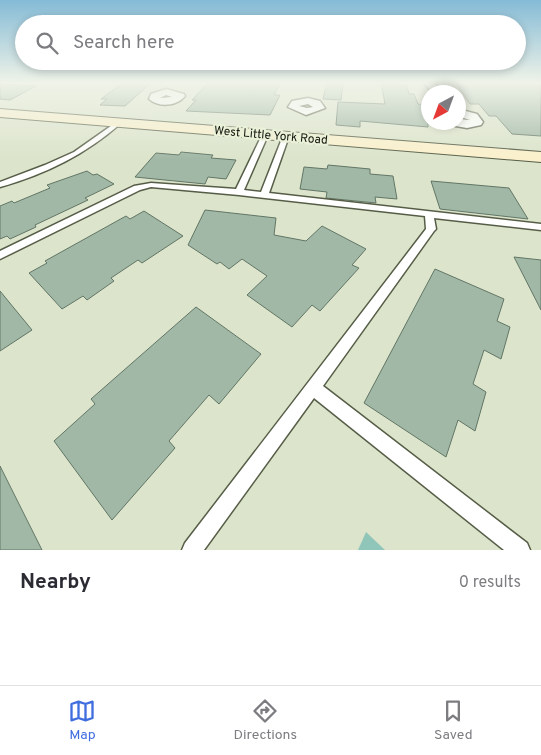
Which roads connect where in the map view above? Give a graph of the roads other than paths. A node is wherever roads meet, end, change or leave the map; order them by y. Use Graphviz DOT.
graph roads {
  1 [pos="0,113"];
  2 [pos="466,114"];
  3 [pos="118,123"];
  4 [pos="466,124"];
  5 [pos="265,135"];
  6 [pos="286,136"];
  7 [pos="541,157"];
  8 [pos="0,185"];
  9 [pos="240,192"];
  10 [pos="264,195"];
  11 [pos="429,214"];
  12 [pos="541,227"];
  13 [pos="0,255"];
  14 [pos="313,388"];
  15 [pos="192,550"];
  16 [pos="520,550"];
  1 -- 3 [label="main road, West Little York Road"];
  2 -- 4 [label="street"];
  3 -- 5 [label="main road, West Little York Road"];
  3 -- 8 [label="lane"];
  5 -- 6 [label="main road, West Little York Road"];
  5 -- 9 [label="lane"];
  6 -- 7 [label="main road, West Little York Road"];
  6 -- 10 [label="lane"];
  9 -- 10 [label="lane"];
  9 -- 13 [label="lane"];
  10 -- 11 [label="lane"];
  11 -- 12 [label="lane"];
  11 -- 14 [label="lane"];
  14 -- 15 [label="lane"];
  14 -- 16 [label="lane"];
}
